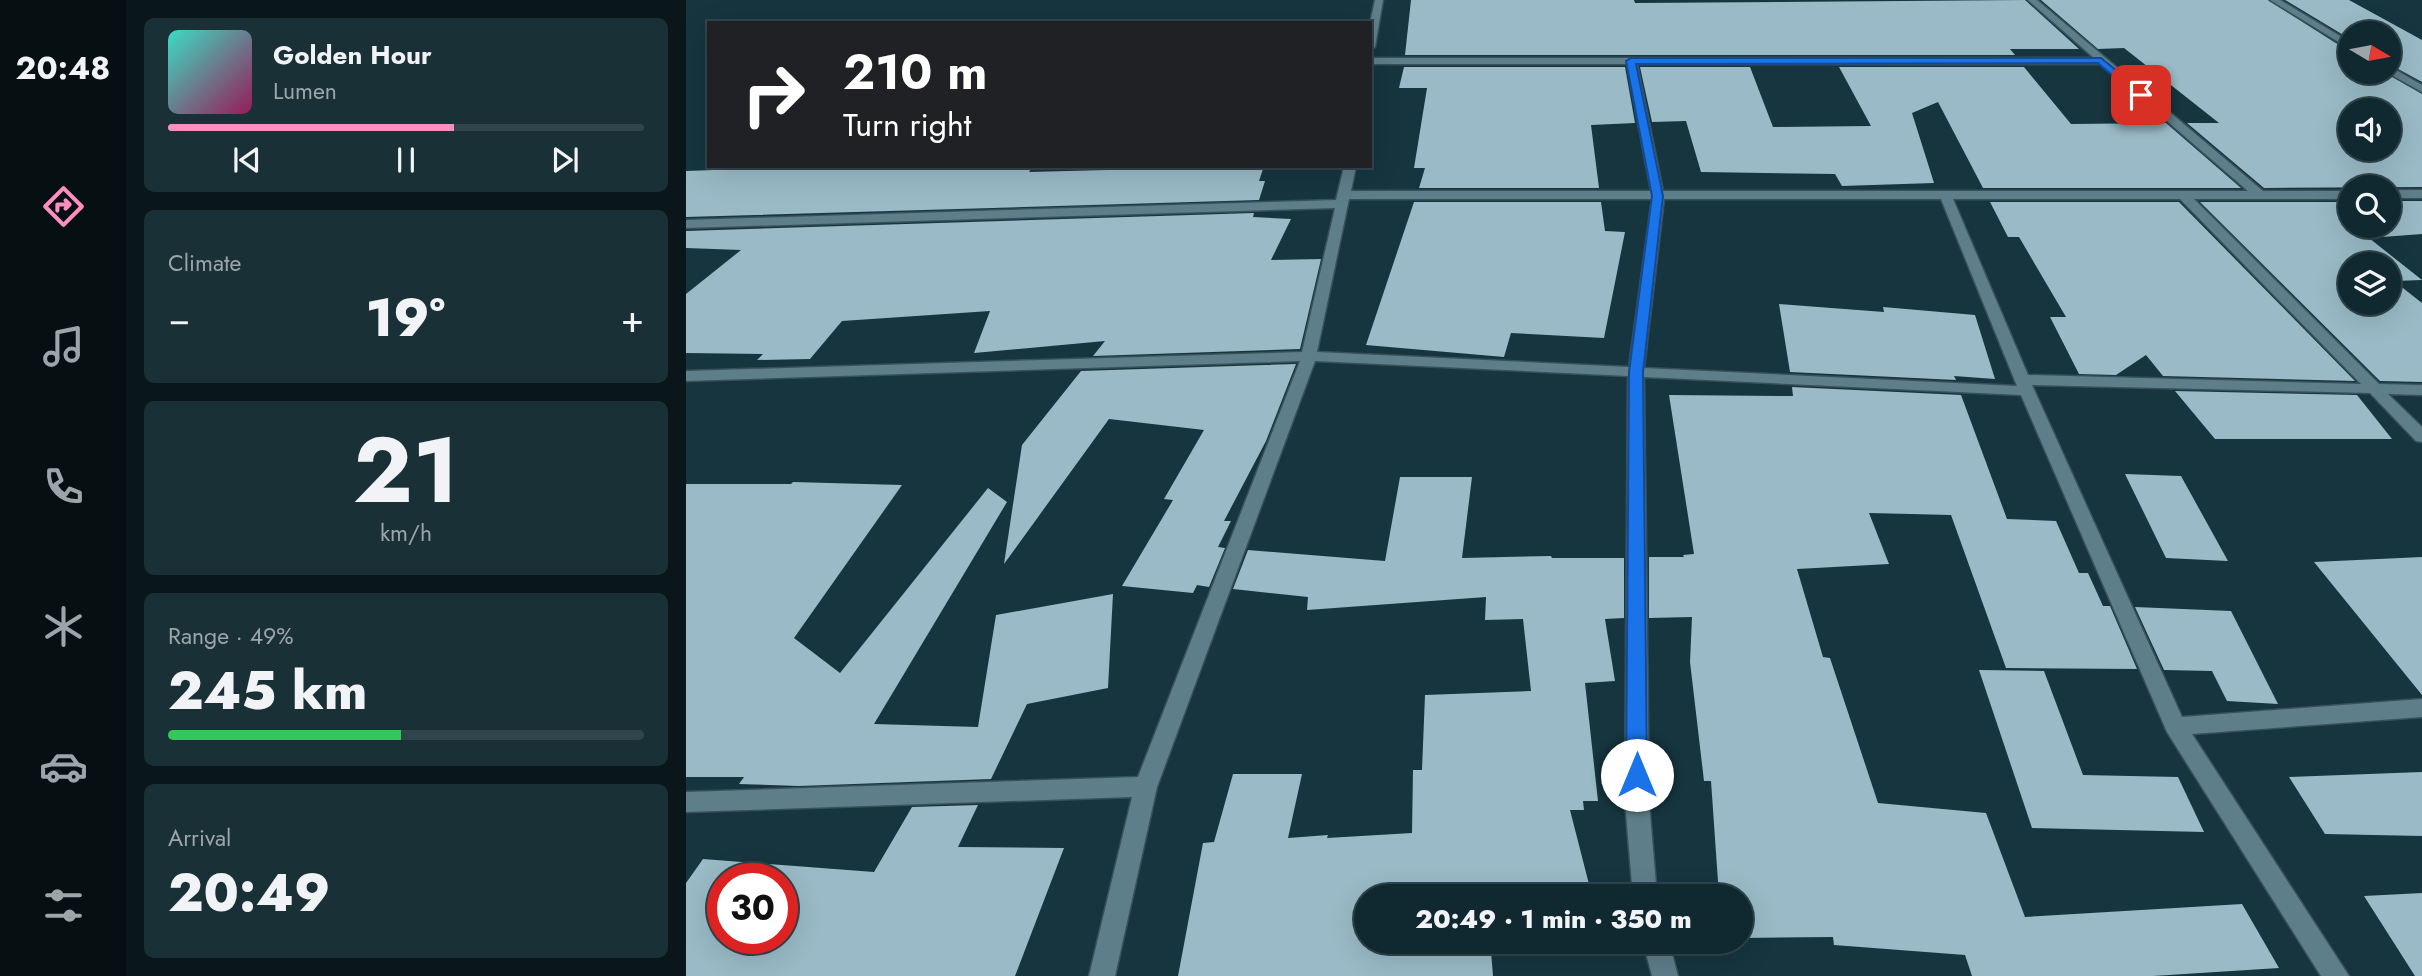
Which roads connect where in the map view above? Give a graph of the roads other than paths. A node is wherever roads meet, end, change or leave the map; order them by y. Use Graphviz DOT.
graph roads {
  1 [pos="1378,0"];
  2 [pos="2032,0"];
  3 [pos="2274,0"];
  4 [pos="1372,35"];
  5 [pos="2338,39"];
  6 [pos="1372,61"];
  7 [pos="1631,61"];
  8 [pos="2101,61"];
  9 [pos="2401,71"];
  10 [pos="2422,71"];
  11 [pos="2401,76"];
  12 [pos="2422,89"];
  13 [pos="1350,168"];
  14 [pos="2401,194"];
  15 [pos="2422,194"];
  16 [pos="2338,195"];
  17 [pos="1658,196"];
  18 [pos="1946,196"];
  19 [pos="2184,196"];
  20 [pos="2261,196"];
  21 [pos="1344,200"];
  22 [pos="686,224"];
  23 [pos="1309,356"];
  24 [pos="1636,372"];
  25 [pos="686,376"];
  26 [pos="2025,386"];
  27 [pos="2375,390"];
  28 [pos="2422,390"];
  29 [pos="2422,437"];
  30 [pos="2422,708"];
  31 [pos="2175,726"];
  32 [pos="1146,787"];
  33 [pos="686,802"];
  34 [pos="1644,884"];
  35 [pos="1659,954"];
  36 [pos="1102,976"];
  37 [pos="1665,976"];
  38 [pos="2336,976"];
  1 -- 4 [label="street"];
  2 -- 8 [label="street"];
  3 -- 5 [label="street"];
  6 -- 7 [label="street"];
  7 -- 8 [label="street"];
  7 -- 17 [label="street"];
  8 -- 20 [label="street"];
  9 -- 10 [label="street"];
  11 -- 12 [label="street"];
  13 -- 21 [label="street"];
  14 -- 15 [label="street"];
  16 -- 20 [label="street"];
  17 -- 18 [label="street"];
  17 -- 21 [label="street"];
  17 -- 24 [label="street"];
  18 -- 19 [label="street"];
  18 -- 26 [label="street"];
  19 -- 20 [label="street"];
  19 -- 27 [label="street"];
  21 -- 22 [label="street"];
  21 -- 23 [label="street"];
  23 -- 24 [label="street"];
  23 -- 25 [label="street"];
  23 -- 32 [label="street"];
  24 -- 26 [label="street"];
  24 -- 34 [label="street"];
  26 -- 27 [label="street"];
  26 -- 31 [label="street"];
  27 -- 28 [label="street"];
  27 -- 29 [label="street"];
  30 -- 31 [label="street"];
  31 -- 38 [label="street"];
  32 -- 33 [label="street"];
  32 -- 36 [label="street"];
  35 -- 37 [label="street"];
}
